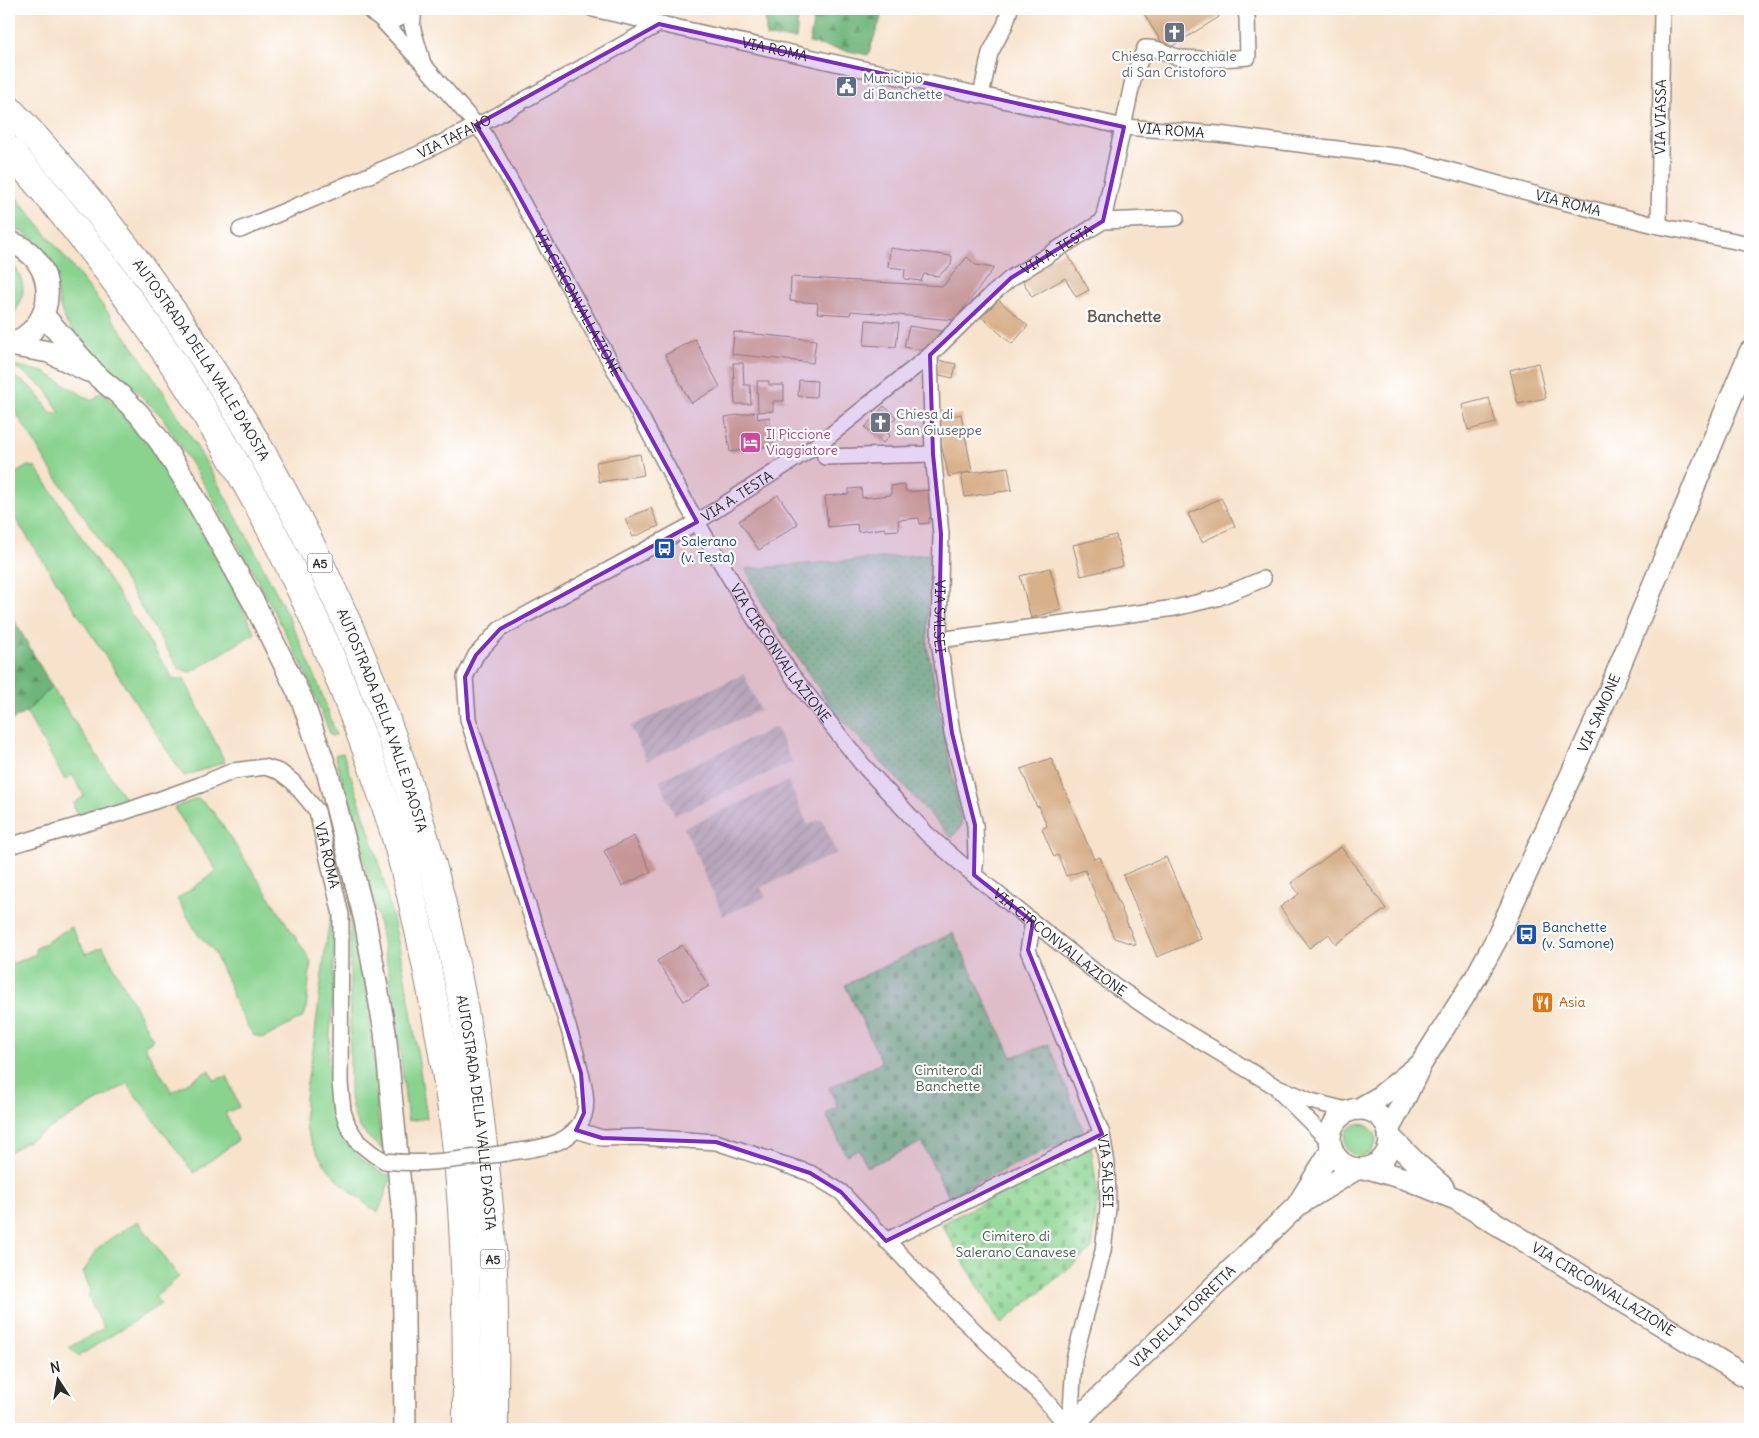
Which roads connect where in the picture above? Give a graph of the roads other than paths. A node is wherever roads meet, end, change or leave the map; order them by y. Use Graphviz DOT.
graph roads {
  1 [pos="368,9"];
  2 [pos="414,9"];
  3 [pos="592,9"];
  4 [pos="1010,9"];
  5 [pos="1245,9"];
  6 [pos="1662,9"];
  7 [pos="380,18"];
  8 [pos="658,24"];
  9 [pos="423,64"];
  10 [pos="981,95"];
  11 [pos="9,110"];
  12 [pos="476,125"];
  13 [pos="1124,127"];
  14 [pos="9,150"];
  15 [pos="1176,218"];
  16 [pos="1103,221"];
  17 [pos="1659,226"];
  18 [pos="240,230"];
  19 [pos="10,241"];
  20 [pos="1750,244"];
  21 [pos="43,315"];
  22 [pos="9,345"];
  23 [pos="1750,352"];
  24 [pos="930,355"];
  25 [pos="97,376"];
  26 [pos="824,441"];
  27 [pos="933,454"];
  28 [pos="697,522"];
  29 [pos="1263,578"];
  30 [pos="939,640"];
  31 [pos="9,846"];
  32 [pos="974,875"];
  33 [pos="1032,922"];
  34 [pos="1421,1064"];
  35 [pos="1272,1085"];
  36 [pos="1354,1110"];
  37 [pos="576,1130"];
  38 [pos="1388,1133"];
  39 [pos="1102,1134"];
  40 [pos="1331,1146"];
  41 [pos="1362,1168"];
  42 [pos="1456,1199"];
  43 [pos="1297,1206"];
  44 [pos="886,1241"];
  45 [pos="1750,1379"];
  46 [pos="405,1429"];
  47 [pos="467,1429"];
  48 [pos="494,1429"];
  49 [pos="1069,1429"];
  1 -- 7 [label="street, VIA CIRCONVALLAZIONE"];
  2 -- 7 [label="street"];
  2 -- 9 [label="street, VIA CIRCONVALLAZIONE"];
  3 -- 8 [label="street, VIA ROMA"];
  4 -- 10 [label="street"];
  5 -- 13 [label="street, VIA A. TESTA"];
  6 -- 17 [label="street, VIA VIASSA"];
  7 -- 9 [label="street, VIA CIRCONVALLAZIONE"];
  8 -- 10 [label="street, VIA ROMA"];
  8 -- 12 [label="street, VIA TAFANO"];
  9 -- 12 [label="street, VIA CIRCONVALLAZIONE"];
  10 -- 13 [label="street, VIA ROMA"];
  11 -- 48 [label="highway, AUTOSTRADA DELLA VALLE D'AOSTA / A5"];
  12 -- 18 [label="street, VIA TAFANO"];
  12 -- 28 [label="street, VIA CIRCONVALLAZIONE"];
  13 -- 16 [label="street, VIA A. TESTA"];
  13 -- 17 [label="street, VIA ROMA"];
  14 -- 47 [label="highway, AUTOSTRADA DELLA VALLE D'AOSTA / A5"];
  15 -- 16 [label="street"];
  16 -- 24 [label="street, VIA A. TESTA"];
  17 -- 20 [label="street, VIA ROMA"];
  19 -- 21 [label="main road"];
  21 -- 22 [label="main road"];
  21 -- 25 [label="main road"];
  22 -- 25 [label="main road"];
  23 -- 34 [label="main road, VIA SAMONE"];
  24 -- 26 [label="street, VIA A. TESTA"];
  24 -- 27 [label="street, VIA SALSEI"];
  25 -- 46 [label="main road"];
  26 -- 27 [label="street"];
  26 -- 28 [label="street, VIA A. TESTA"];
  27 -- 30 [label="street, VIA SALSEI"];
  28 -- 32 [label="street, VIA CIRCONVALLAZIONE"];
  28 -- 37 [label="street, VIA A. TESTA"];
  29 -- 30 [label="street"];
  30 -- 32 [label="street, VIA SALSEI"];
  31 -- 37 [label="street, VIA ROMA, bridge"];
  32 -- 33 [label="street, VIA CIRCONVALLAZIONE"];
  33 -- 35 [label="street, VIA CIRCONVALLAZIONE"];
  33 -- 39 [label="street, VIA SALSEI"];
  34 -- 36 [label="main road, VIA SAMONE"];
  34 -- 38 [label="main road, VIA SAMONE"];
  35 -- 36 [label="street, VIA CIRCONVALLAZIONE"];
  35 -- 40 [label="street, VIA CIRCONVALLAZIONE"];
  36 -- 38 [label="main road"];
  36 -- 40 [label="main road"];
  37 -- 44 [label="street"];
  38 -- 41 [label="main road"];
  38 -- 42 [label="main road, VIA CIRCONVALLAZIONE"];
  39 -- 44 [label="street"];
  39 -- 49 [label="street, VIA SALSEI"];
  40 -- 41 [label="main road"];
  40 -- 43 [label="main road"];
  41 -- 42 [label="main road, VIA CIRCONVALLAZIONE"];
  41 -- 43 [label="main road"];
  42 -- 45 [label="main road, VIA CIRCONVALLAZIONE"];
  43 -- 49 [label="main road, VIA DELLA TORRETTA"];
  44 -- 49 [label="street"];
}
